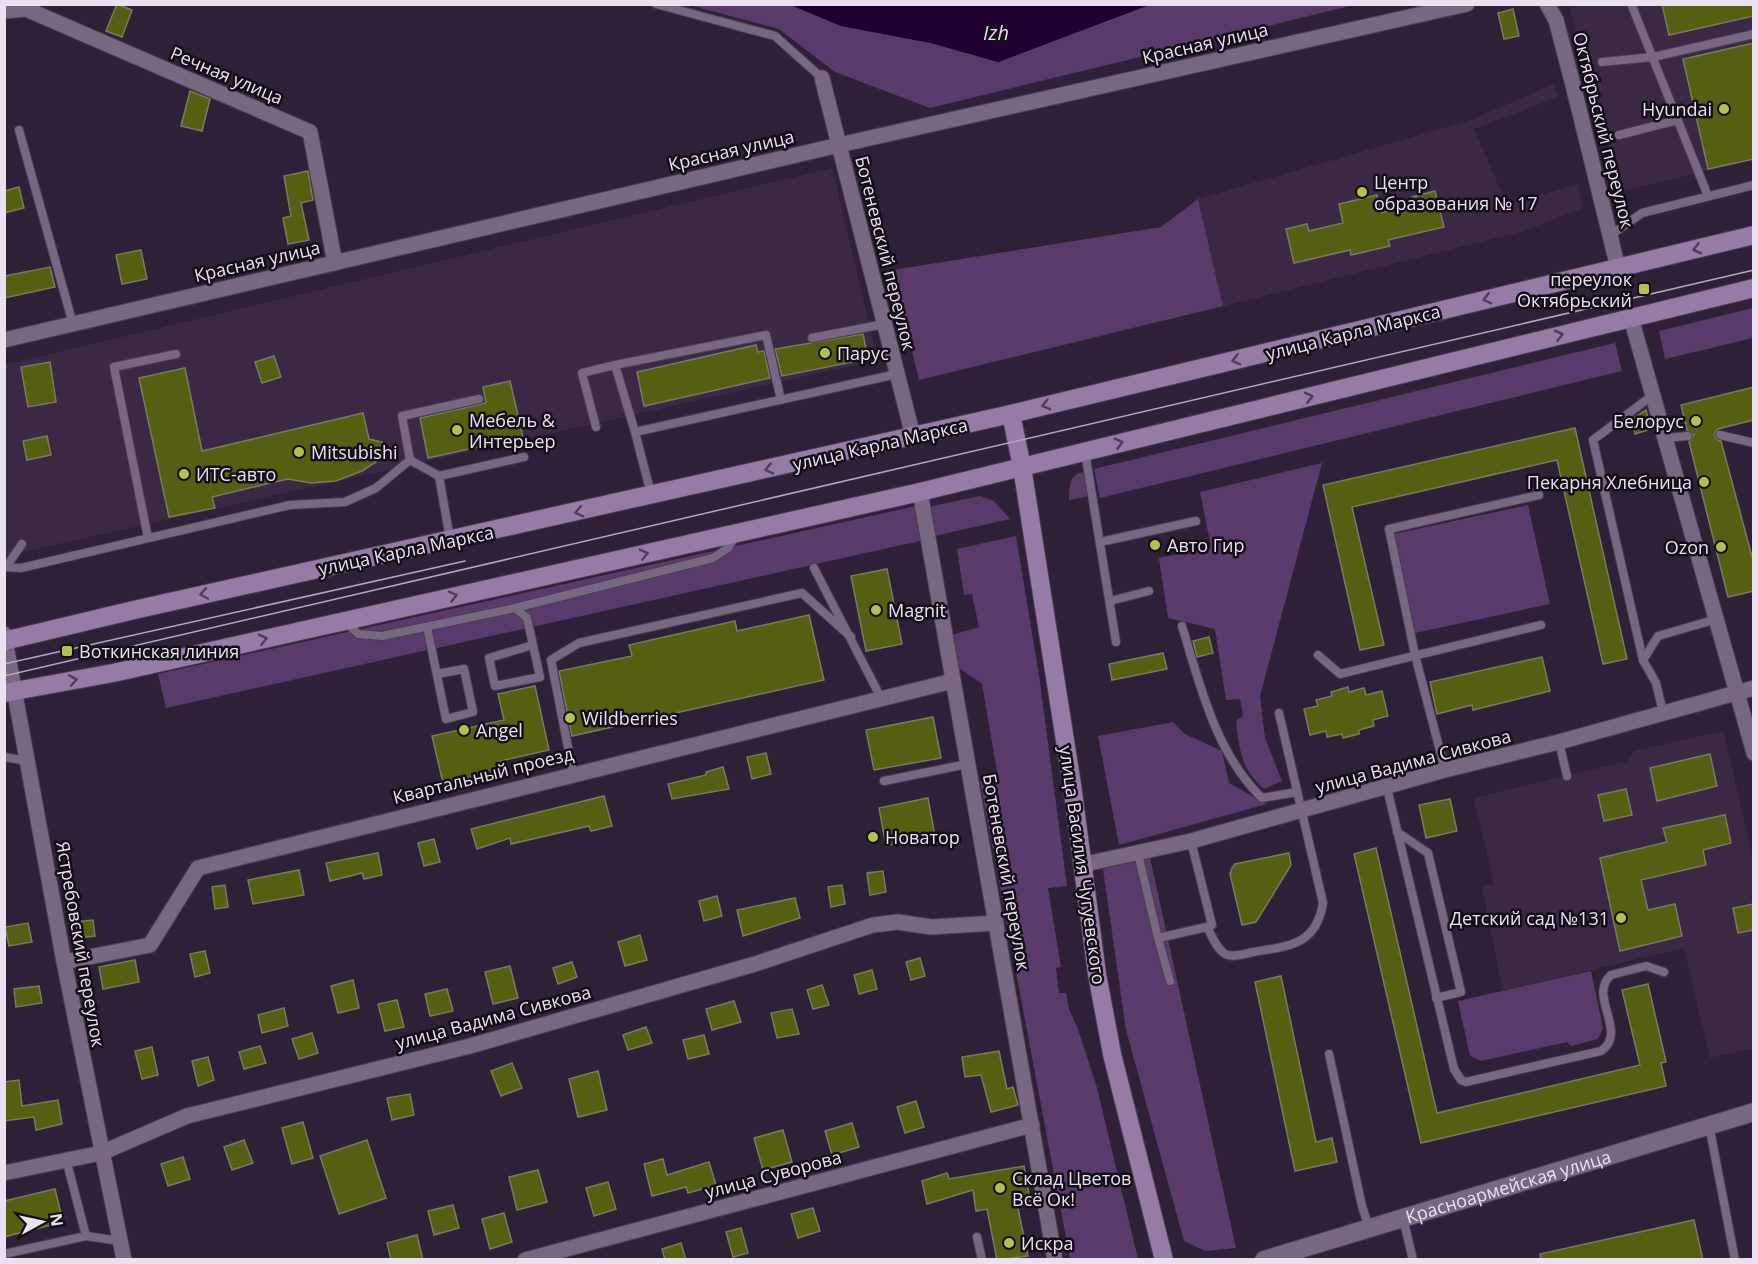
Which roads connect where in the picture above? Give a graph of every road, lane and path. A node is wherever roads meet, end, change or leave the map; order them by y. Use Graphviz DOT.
graph roads {
  1 [pos="656,4"];
  2 [pos="1467,4"];
  3 [pos="1547,4"];
  4 [pos="1632,6"];
  5 [pos="4,11"];
  6 [pos="1754,34"];
  7 [pos="1653,57"];
  8 [pos="1602,62"];
  9 [pos="822,78"];
  10 [pos="1678,120"];
  11 [pos="19,130"];
  12 [pos="1619,135"];
  13 [pos="839,145"];
  14 [pos="1754,185"];
  15 [pos="1708,196"];
  16 [pos="1611,235"];
  17 [pos="1754,235"];
  18 [pos="335,263"];
  19 [pos="1618,268"];
  20 [pos="1754,288"];
  21 [pos="1631,318"];
  22 [pos="73,324"];
  23 [pos="885,324"];
  24 [pos="812,338"];
  25 [pos="4,340"];
  26 [pos="176,354"];
  27 [pos="615,365"];
  28 [pos="897,374"];
  29 [pos="1653,395"];
  30 [pos="479,399"];
  31 [pos="781,400"];
  32 [pos="1011,414"];
  33 [pos="596,427"];
  34 [pos="635,432"];
  35 [pos="1720,435"];
  36 [pos="913,436"];
  37 [pos="1688,436"];
  38 [pos="1665,438"];
  39 [pos="1754,443"];
  40 [pos="1085,452"];
  41 [pos="524,457"];
  42 [pos="410,460"];
  43 [pos="1022,467"];
  44 [pos="439,476"];
  45 [pos="920,492"];
  46 [pos="651,495"];
  47 [pos="1539,495"];
  48 [pos="1196,521"];
  49 [pos="738,532"];
  50 [pos="148,538"];
  51 [pos="451,541"];
  52 [pos="1100,542"];
  53 [pos="22,544"];
  54 [pos="5,567"];
  55 [pos="814,568"];
  56 [pos="1149,591"];
  57 [pos="1110,601"];
  58 [pos="515,609"];
  59 [pos="1717,619"];
  60 [pos="345,621"];
  61 [pos="1541,625"];
  62 [pos="1182,626"];
  63 [pos="427,627"];
  64 [pos="851,637"];
  65 [pos="5,639"];
  66 [pos="1116,642"];
  67 [pos="533,645"];
  68 [pos="1318,655"];
  69 [pos="1415,655"];
  70 [pos="1643,660"];
  71 [pos="437,674"];
  72 [pos="953,681"];
  73 [pos="1754,688"];
  74 [pos="10,692"];
  75 [pos="1737,692"];
  76 [pos="881,698"];
  77 [pos="1663,712"];
  78 [pos="1279,713"];
  79 [pos="1560,742"];
  80 [pos="1754,753"];
  81 [pos="4,757"];
  82 [pos="28,762"];
  83 [pos="967,764"];
  84 [pos="1445,770"];
  85 [pos="573,773"];
  86 [pos="1567,776"];
  87 [pos="884,781"];
  88 [pos="1387,788"];
  89 [pos="1297,792"];
  90 [pos="1303,811"];
  91 [pos="1397,832"];
  92 [pos="1191,841"];
  93 [pos="1138,854"];
  94 [pos="1081,866"];
  95 [pos="996,923"];
  96 [pos="1207,927"];
  97 [pos="1158,938"];
  98 [pos="64,962"];
  99 [pos="1664,972"];
  100 [pos="1170,981"];
  101 [pos="1436,998"];
  102 [pos="1329,1054"];
  103 [pos="1754,1112"];
  104 [pos="1032,1125"];
  105 [pos="1709,1125"];
  106 [pos="101,1153"];
  107 [pos="66,1159"];
  108 [pos="4,1173"];
  109 [pos="1402,1218"];
  110 [pos="1370,1228"];
  111 [pos="86,1236"];
  112 [pos="977,1237"];
  113 [pos="120,1240"];
  114 [pos="4,1254"];
  115 [pos="124,1260"];
  116 [pos="525,1260"];
  117 [pos="982,1260"];
  118 [pos="1055,1260"];
  119 [pos="1164,1260"];
  120 [pos="1264,1260"];
  121 [pos="1413,1260"];
  122 [pos="1735,1260"];
  1 -- 9 [label="lane"];
  2 -- 13 [label="street, Красная улица"];
  3 -- 16 [label="street, Октябрьский переулок"];
  4 -- 7 [label="lane"];
  5 -- 18 [label="street, Речная улица"];
  6 -- 7 [label="lane"];
  7 -- 8 [label="lane"];
  7 -- 10 [label="lane"];
  9 -- 13 [label="street, Ботеневский переулок"];
  10 -- 12 [label="lane"];
  10 -- 15 [label="lane"];
  11 -- 22 [label="lane"];
  13 -- 18 [label="street, Красная улица"];
  13 -- 23 [label="street, Ботеневский переулок"];
  14 -- 15 [label="lane"];
  15 -- 16 [label="lane"];
  16 -- 19 [label="street, Октябрьский переулок"];
  17 -- 19 [label="main road, улица Карла Маркса, one-way"];
  18 -- 22 [label="street, Красная улица"];
  19 -- 32 [label="main road, улица Карла Маркса, one-way"];
  20 -- 21 [label="main road"];
  21 -- 29 [label="street"];
  40 -- 21 [label="main road, one-way"];
  22 -- 25 [label="street, Красная улица"];
  23 -- 24 [label="lane"];
  23 -- 28 [label="street, Ботеневский переулок"];
  26 -- 50 [label="lane"];
  27 -- 31 [label="lane"];
  27 -- 33 [label="lane"];
  27 -- 34 [label="lane"];
  28 -- 31 [label="lane"];
  28 -- 36 [label="street, Ботеневский переулок"];
  29 -- 38 [label="street"];
  29 -- 70 [label="lane"];
  30 -- 42 [label="lane"];
  31 -- 34 [label="lane"];
  32 -- 36 [label="main road, улица Карла Маркса"];
  32 -- 43 [label="main road, улица Василия Чугуевского"];
  34 -- 46 [label="lane"];
  35 -- 39 [label="lane"];
  36 -- 46 [label="main road, улица Карла Маркса, one-way"];
  37 -- 38 [label="lane"];
  38 -- 59 [label="street"];
  40 -- 43 [label="main road"];
  40 -- 52 [label="lane"];
  41 -- 44 [label="lane"];
  42 -- 44 [label="lane"];
  42 -- 50 [label="lane"];
  43 -- 45 [label="main road"];
  43 -- 94 [label="main road, улица Василия Чугуевского"];
  44 -- 51 [label="lane"];
  45 -- 49 [label="main road"];
  45 -- 72 [label="street, Ботеневский переулок"];
  46 -- 51 [label="main road, улица Карла Маркса, one-way"];
  47 -- 69 [label="lane"];
  48 -- 52 [label="lane"];
  49 -- 58 [label="lane"];
  60 -- 49 [label="main road, one-way"];
  50 -- 54 [label="lane"];
  51 -- 65 [label="main road, улица Карла Маркса, one-way"];
  52 -- 57 [label="lane"];
  53 -- 54 [label="lane"];
  55 -- 64 [label="lane"];
  56 -- 57 [label="lane"];
  57 -- 66 [label="lane"];
  58 -- 63 [label="lane"];
  58 -- 67 [label="lane"];
  59 -- 70 [label="lane"];
  59 -- 75 [label="street"];
  60 -- 63 [label="lane"];
  74 -- 60 [label="main road, one-way"];
  61 -- 69 [label="lane"];
  62 -- 89 [label="lane"];
  63 -- 71 [label="lane"];
  64 -- 76 [label="lane"];
  64 -- 85 [label="lane"];
  65 -- 74 [label="street, Ястребовский переулок"];
  67 -- 67 [label="lane"];
  68 -- 69 [label="lane"];
  69 -- 84 [label="lane"];
  70 -- 77 [label="lane"];
  71 -- 71 [label="lane"];
  72 -- 76 [label="street, Квартальный проезд"];
  72 -- 83 [label="street, Ботеневский переулок"];
  73 -- 75 [label="street, улица Вадима Сивкова"];
  74 -- 82 [label="street, Ястребовский переулок"];
  75 -- 77 [label="street, улица Вадима Сивкова"];
  75 -- 80 [label="street"];
  76 -- 85 [label="street, Квартальный проезд"];
  77 -- 79 [label="street, улица Вадима Сивкова"];
  78 -- 89 [label="lane"];
  79 -- 84 [label="street, улица Вадима Сивкова"];
  79 -- 86 [label="lane"];
  81 -- 82 [label="lane"];
  82 -- 98 [label="street, Ястребовский переулок"];
  83 -- 87 [label="lane"];
  83 -- 95 [label="street, Ботеневский переулок"];
  84 -- 88 [label="street, улица Вадима Сивкова"];
  85 -- 98 [label="street, Квартальный проезд"];
  88 -- 90 [label="street, улица Вадима Сивкова"];
  88 -- 91 [label="lane"];
  89 -- 90 [label="lane"];
  90 -- 92 [label="street, улица Вадима Сивкова"];
  90 -- 96 [label="lane"];
  91 -- 101 [label="lane"];
  91 -- 101 [label="lane"];
  92 -- 93 [label="street, улица Вадима Сивкова"];
  92 -- 96 [label="lane"];
  93 -- 94 [label="street, улица Вадима Сивкова"];
  93 -- 97 [label="lane"];
  94 -- 119 [label="main road, улица Василия Чугуевского"];
  95 -- 104 [label="street, Ботеневский переулок"];
  95 -- 106 [label="street, улица Вадима Сивкова"];
  96 -- 97 [label="lane"];
  97 -- 100 [label="lane"];
  98 -- 106 [label="street, Ястребовский переулок"];
  99 -- 101 [label="lane"];
  102 -- 110 [label="lane"];
  103 -- 105 [label="street, Красноармейская улица"];
  104 -- 116 [label="street, улица Суворова"];
  104 -- 118 [label="street, Ботеневский переулок"];
  105 -- 109 [label="street, Красноармейская улица"];
  105 -- 122 [label="lane"];
  106 -- 107 [label="street, улица Вадима Сивкова"];
  106 -- 113 [label="street, Ястребовский переулок"];
  107 -- 108 [label="street, улица Вадима Сивкова"];
  107 -- 111 [label="lane"];
  109 -- 110 [label="street, Красноармейская улица"];
  109 -- 121 [label="lane"];
  110 -- 120 [label="street, Красноармейская улица"];
  111 -- 113 [label="lane"];
  111 -- 114 [label="lane"];
  112 -- 117 [label="lane"];
  113 -- 115 [label="street, Ястребовский переулок"];
}
